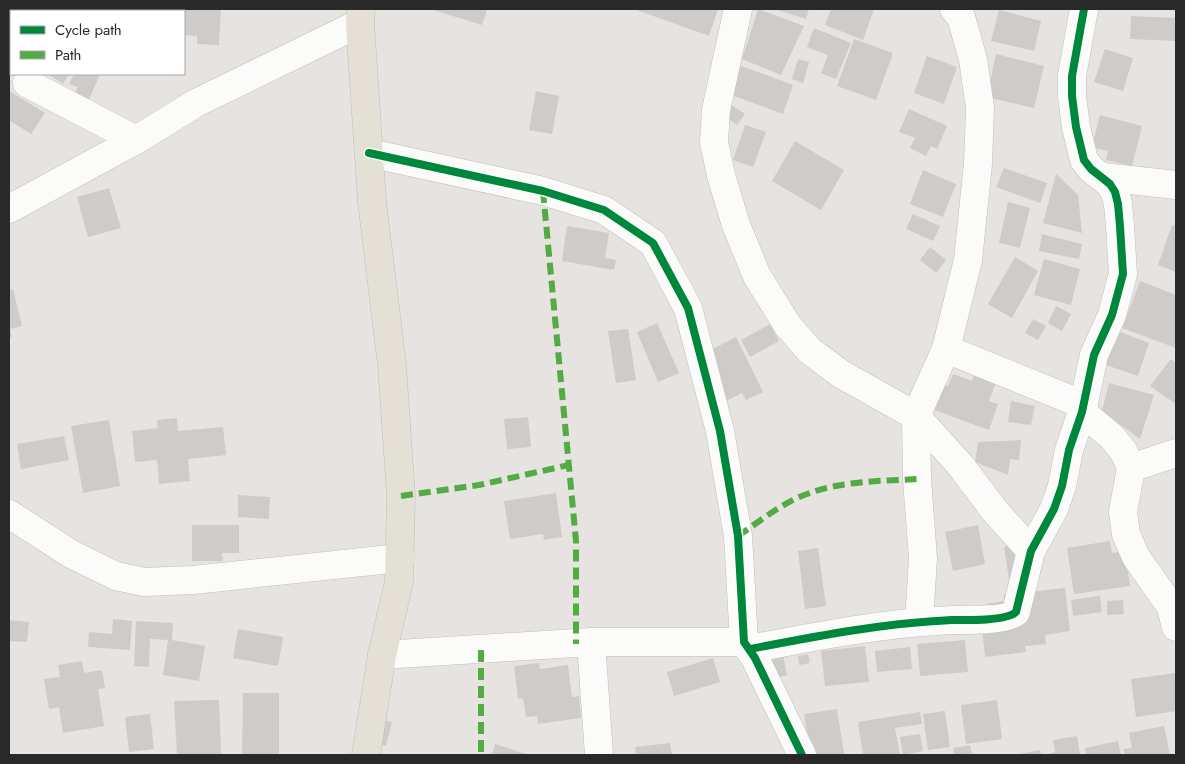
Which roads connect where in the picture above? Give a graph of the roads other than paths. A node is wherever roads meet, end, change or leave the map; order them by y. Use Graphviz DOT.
graph roads {
  1 [pos="738,9"];
  2 [pos="954,9"];
  3 [pos="1084,9"];
  4 [pos="361,16"];
  5 [pos="27,83"];
  6 [pos="136,140"];
  7 [pos="369,153"];
  8 [pos="1103,178"];
  9 [pos="1176,185"];
  10 [pos="9,209"];
  11 [pos="946,349"];
  12 [pos="1083,409"];
  13 [pos="916,416"];
  14 [pos="1176,453"];
  15 [pos="1131,468"];
  16 [pos="9,514"];
  17 [pos="1030,550"];
  18 [pos="400,558"];
  19 [pos="919,622"];
  20 [pos="1176,627"];
  21 [pos="591,642"];
  22 [pos="747,646"];
  23 [pos="382,656"];
  24 [pos="366,755"];
  25 [pos="599,755"];
  26 [pos="802,755"];
  1 -- 13 [label="street"];
  2 -- 11 [label="street"];
  3 -- 8 [label="street"];
  4 -- 6 [label="street"];
  4 -- 7 [label="main road"];
  5 -- 6 [label="street"];
  6 -- 10 [label="street"];
  7 -- 18 [label="main road"];
  7 -- 22 [label="street"];
  8 -- 9 [label="street"];
  8 -- 12 [label="street"];
  11 -- 12 [label="street"];
  11 -- 13 [label="street"];
  12 -- 15 [label="street"];
  12 -- 17 [label="street"];
  13 -- 17 [label="street"];
  13 -- 19 [label="street"];
  14 -- 15 [label="street"];
  15 -- 20 [label="street"];
  16 -- 18 [label="street"];
  17 -- 19 [label="street"];
  18 -- 23 [label="main road"];
  19 -- 22 [label="street"];
  21 -- 22 [label="street"];
  21 -- 23 [label="street"];
  21 -- 25 [label="street"];
  22 -- 26 [label="street"];
  23 -- 24 [label="main road"];
}
